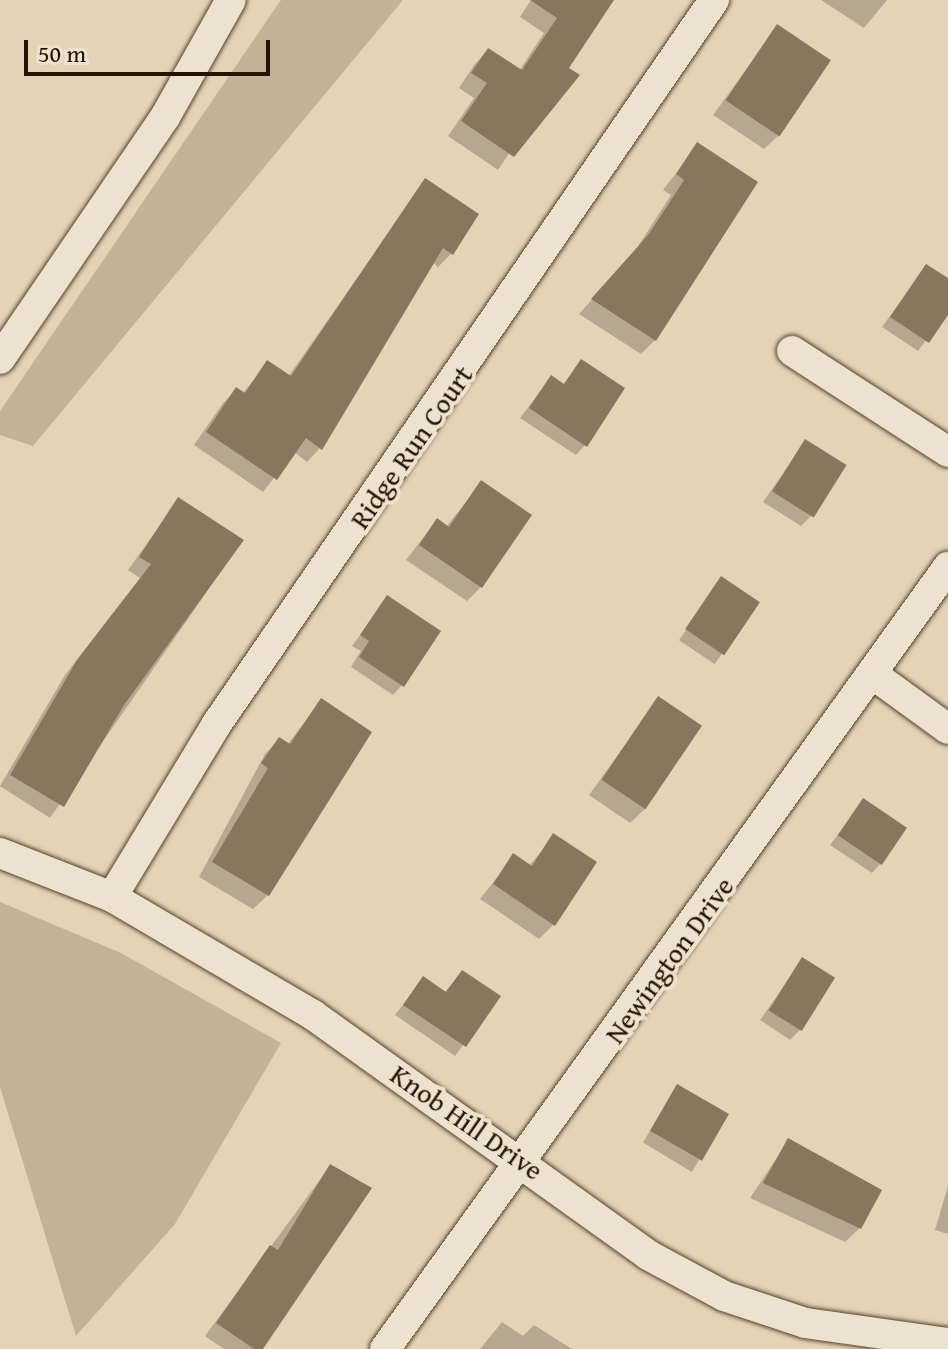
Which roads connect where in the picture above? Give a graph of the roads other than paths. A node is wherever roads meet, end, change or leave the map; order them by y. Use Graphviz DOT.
graph roads {
  1 [pos="231,0"];
  2 [pos="714,0"];
  3 [pos="792,351"];
  4 [pos="0,359"];
  5 [pos="948,452"];
  6 [pos="948,567"];
  7 [pos="875,676"];
  8 [pos="948,729"];
  9 [pos="0,853"];
  10 [pos="112,897"];
  11 [pos="525,1160"];
  12 [pos="948,1343"];
  13 [pos="385,1349"];
  1 -- 4 [label="street"];
  2 -- 10 [label="street, Ridge Run Court"];
  3 -- 5 [label="street"];
  6 -- 7 [label="street, Newington Drive"];
  7 -- 8 [label="street"];
  7 -- 11 [label="street, Newington Drive"];
  9 -- 10 [label="street, Knob Hill Drive"];
  10 -- 11 [label="street, Knob Hill Drive"];
  11 -- 12 [label="street, Knob Hill Drive"];
  11 -- 13 [label="street, Newington Drive"];
}
